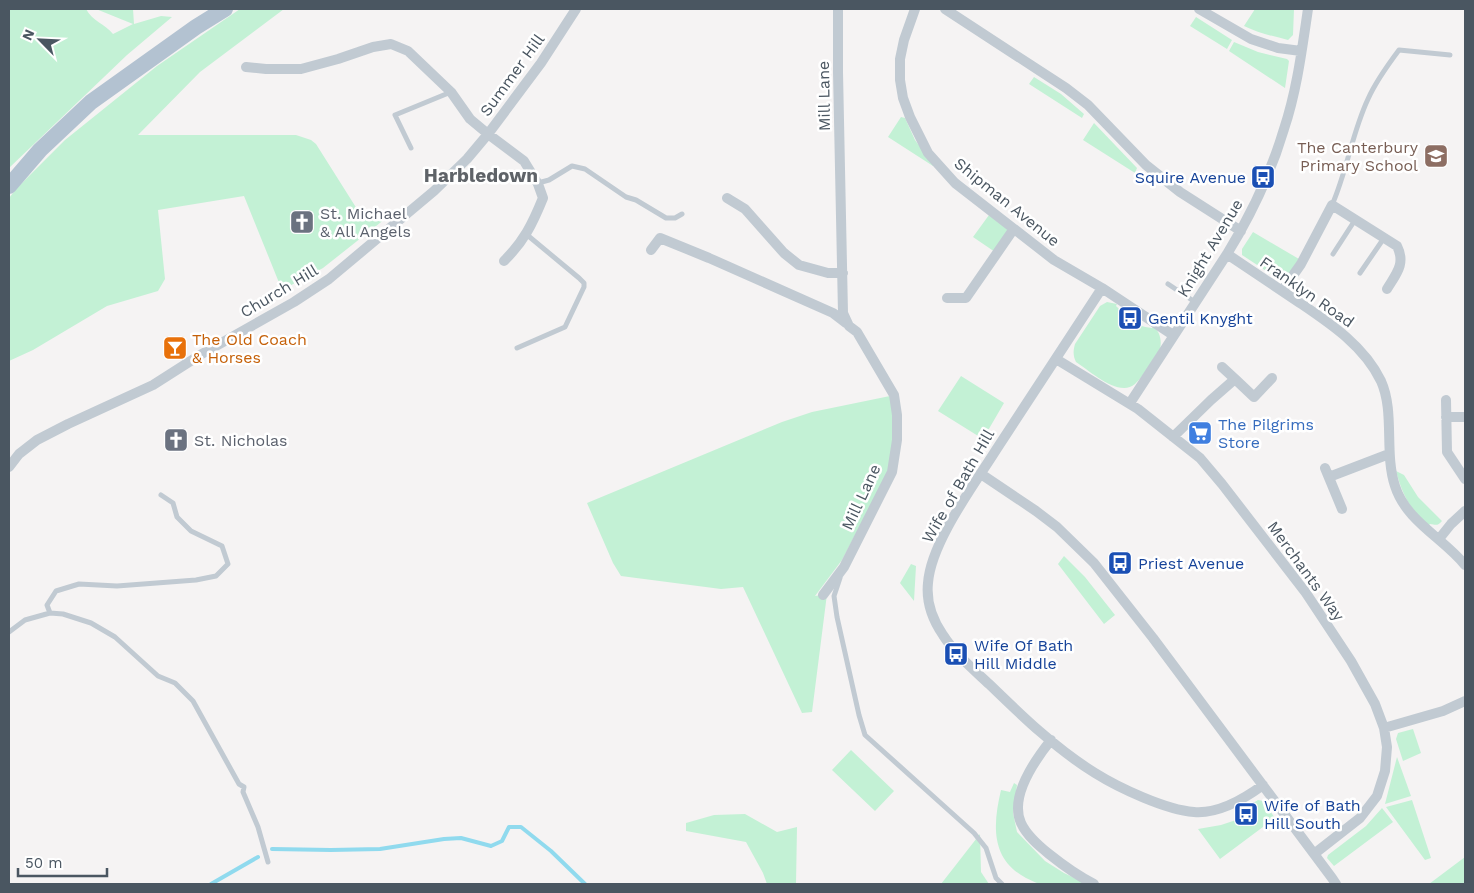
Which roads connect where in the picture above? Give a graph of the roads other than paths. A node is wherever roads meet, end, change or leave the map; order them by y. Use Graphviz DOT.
graph roads {
  1 [pos="225,9"];
  2 [pos="576,9"];
  3 [pos="838,9"];
  4 [pos="915,9"];
  5 [pos="945,9"];
  6 [pos="1199,9"];
  7 [pos="1308,9"];
  8 [pos="1301,51"];
  9 [pos="1450,55"];
  10 [pos="246,67"];
  11 [pos="451,92"];
  12 [pos="488,134"];
  13 [pos="411,148"];
  14 [pos="538,184"];
  15 [pos="9,186"];
  16 [pos="727,198"];
  17 [pos="1332,205"];
  18 [pos="682,214"];
  19 [pos="1355,220"];
  20 [pos="1013,230"];
  21 [pos="1241,231"];
  22 [pos="526,234"];
  23 [pos="1384,238"];
  24 [pos="651,250"];
  25 [pos="1227,254"];
  26 [pos="1333,254"];
  27 [pos="504,261"];
  28 [pos="842,273"];
  29 [pos="1360,273"];
  30 [pos="1168,284"];
  31 [pos="1392,287"];
  32 [pos="1102,288"];
  33 [pos="1282,291"];
  34 [pos="947,298"];
  35 [pos="1196,302"];
  36 [pos="849,326"];
  37 [pos="1174,335"];
  38 [pos="518,348"];
  39 [pos="1056,359"];
  40 [pos="1222,367"];
  41 [pos="1272,378"];
  42 [pos="1235,379"];
  43 [pos="1446,400"];
  44 [pos="1130,403"];
  45 [pos="1446,417"];
  46 [pos="1465,417"];
  47 [pos="1173,437"];
  48 [pos="1389,454"];
  49 [pos="9,467"];
  50 [pos="981,474"];
  51 [pos="1465,479"];
  52 [pos="161,495"];
  53 [pos="1342,509"];
  54 [pos="1465,511"];
  55 [pos="1439,539"];
  56 [pos="1465,565"];
  57 [pos="844,567"];
  58 [pos="823,595"];
  59 [pos="50,613"];
  60 [pos="9,632"];
  61 [pos="1465,701"];
  62 [pos="1384,728"];
  63 [pos="1051,740"];
  64 [pos="1263,785"];
  65 [pos="1314,854"];
  66 [pos="268,862"];
  67 [pos="1002,884"];
  68 [pos="1094,884"];
  69 [pos="1336,884"];
  1 -- 15 [label="main road"];
  2 -- 12 [label="street, Summer Hill"];
  3 -- 28 [label="street, Mill Lane"];
  4 -- 20 [label="street, Shipman Avenue"];
  5 -- 21 [label="street"];
  6 -- 8 [label="street"];
  7 -- 8 [label="street, Knight Avenue"];
  8 -- 21 [label="street, Knight Avenue"];
  9 -- 17 [label="lane"];
  10 -- 11 [label="street"];
  11 -- 12 [label="street"];
  11 -- 13 [label="lane"];
  12 -- 14 [label="street"];
  12 -- 49 [label="street, Church Hill"];
  14 -- 18 [label="lane"];
  14 -- 22 [label="street"];
  16 -- 28 [label="street"];
  17 -- 19 [label="street"];
  17 -- 33 [label="street"];
  19 -- 23 [label="street"];
  19 -- 26 [label="lane"];
  20 -- 32 [label="street, Shipman Avenue"];
  20 -- 34 [label="street"];
  21 -- 25 [label="street, Knight Avenue"];
  22 -- 27 [label="street"];
  22 -- 38 [label="lane"];
  23 -- 29 [label="lane"];
  23 -- 31 [label="street"];
  24 -- 36 [label="street, Mill Lane"];
  25 -- 33 [label="street, Franklyn Road"];
  25 -- 35 [label="street, Knight Avenue"];
  28 -- 36 [label="street, Mill Lane"];
  30 -- 35 [label="lane"];
  32 -- 37 [label="street, Shipman Avenue"];
  32 -- 39 [label="street, Wife of Bath Hill"];
  33 -- 48 [label="street, Franklyn Road"];
  35 -- 37 [label="street, Knight Avenue"];
  36 -- 57 [label="street, Mill Lane"];
  37 -- 44 [label="street, Knight Avenue"];
  39 -- 44 [label="street, Merchants Way"];
  39 -- 50 [label="street, Wife of Bath Hill"];
  40 -- 42 [label="street"];
  41 -- 42 [label="street"];
  42 -- 47 [label="street"];
  43 -- 45 [label="street"];
  44 -- 47 [label="street, Merchants Way"];
  45 -- 46 [label="street"];
  45 -- 51 [label="street"];
  47 -- 62 [label="street, Merchants Way"];
  48 -- 53 [label="street"];
  48 -- 55 [label="street, Franklyn Road"];
  50 -- 63 [label="street, Wife of Bath Hill"];
  50 -- 64 [label="street"];
  52 -- 59 [label="lane"];
  54 -- 55 [label="street"];
  55 -- 56 [label="street, Franklyn Road"];
  57 -- 58 [label="street, Mill Lane"];
  57 -- 67 [label="lane"];
  59 -- 60 [label="lane"];
  59 -- 66 [label="lane"];
  61 -- 62 [label="street"];
  62 -- 65 [label="street, Merchants Way"];
  63 -- 64 [label="street, Wife of Bath Hill"];
  63 -- 68 [label="street"];
  64 -- 65 [label="street"];
  65 -- 69 [label="street"];
}
